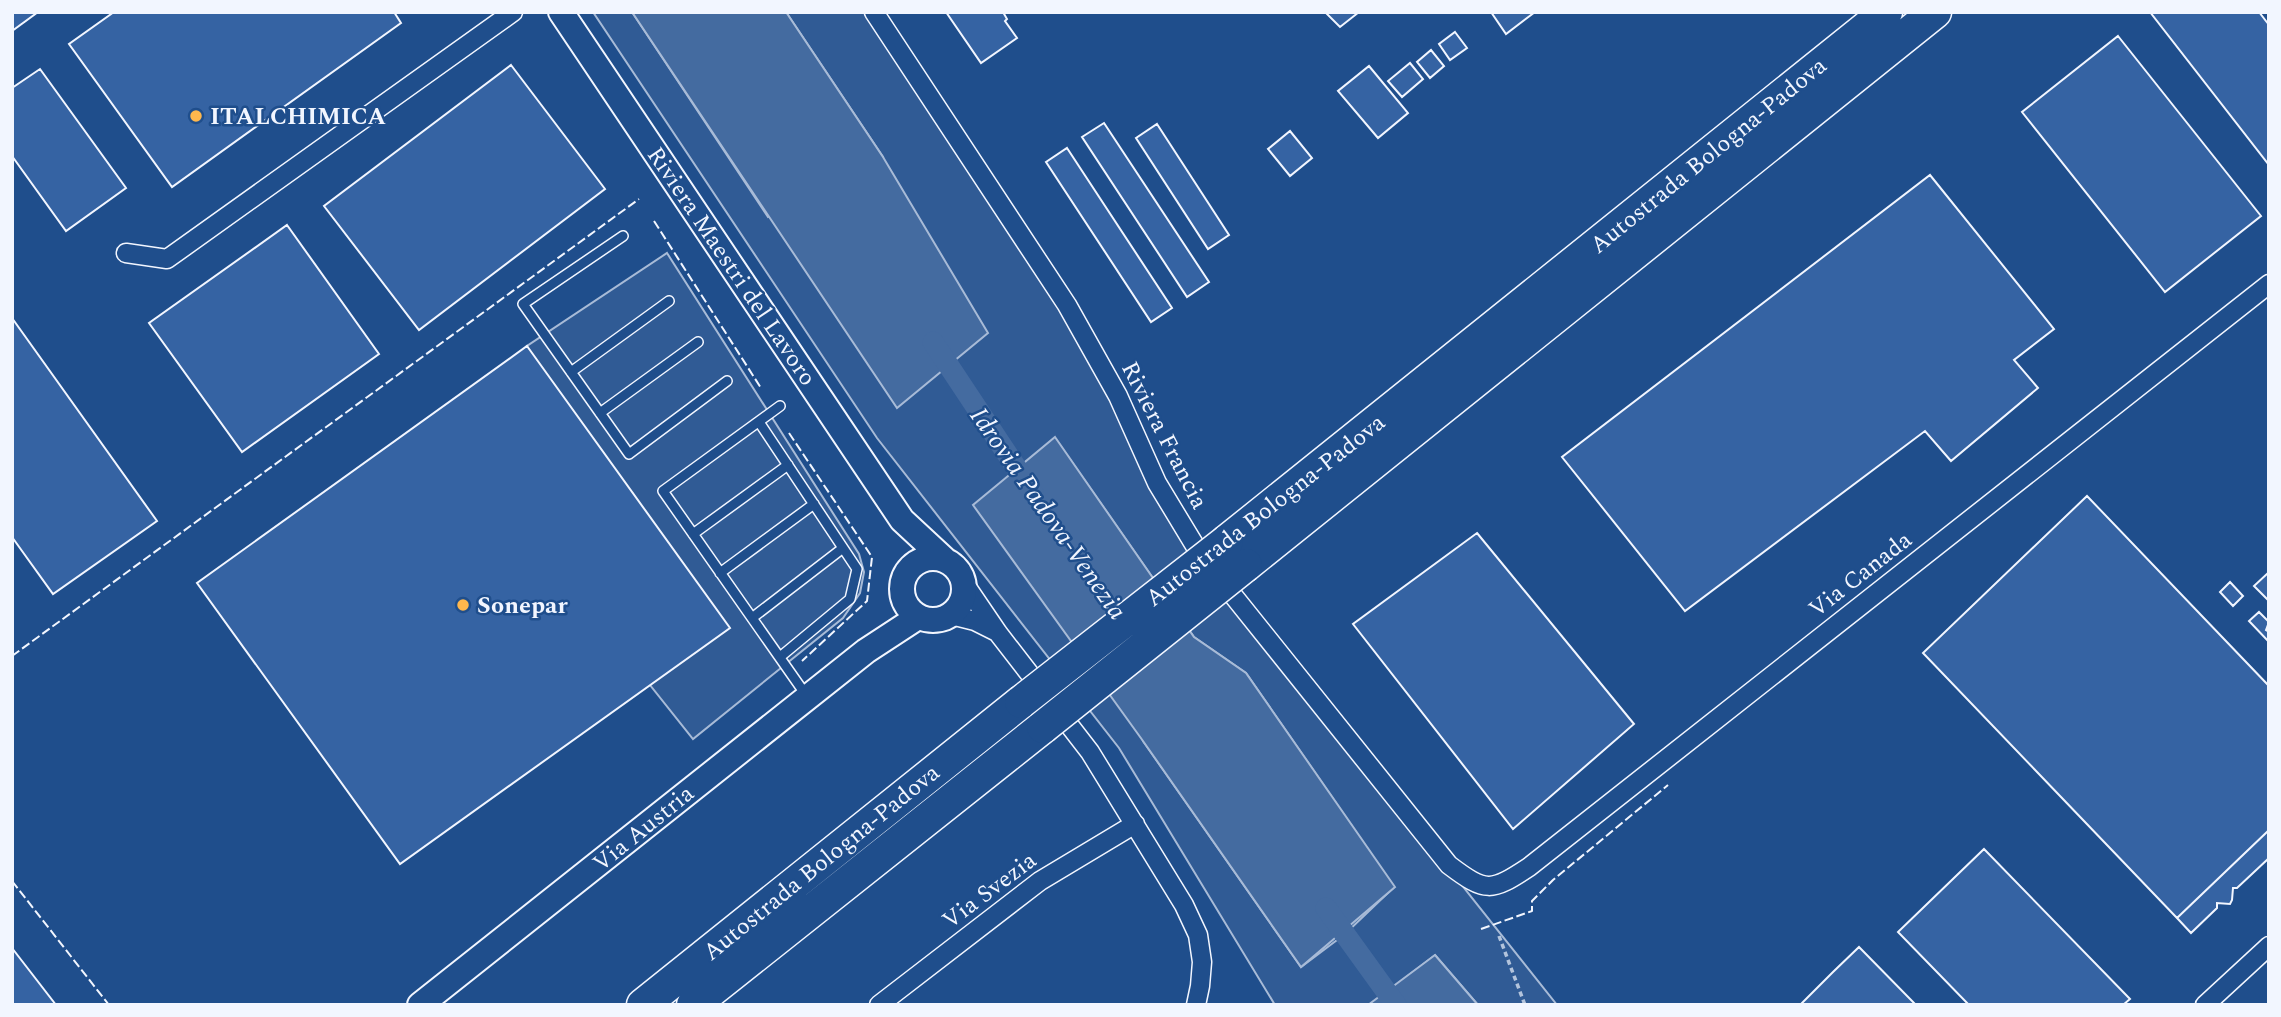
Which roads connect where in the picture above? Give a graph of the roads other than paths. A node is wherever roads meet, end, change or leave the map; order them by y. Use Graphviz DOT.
graph roads {
  1 [pos="513,12"];
  2 [pos="561,12"];
  3 [pos="874,12"];
  4 [pos="1886,12"];
  5 [pos="1935,12"];
  6 [pos="623,236"];
  7 [pos="126,253"];
  8 [pos="2269,284"];
  9 [pos="668,301"];
  10 [pos="698,342"];
  11 [pos="571,372"];
  12 [pos="727,381"];
  13 [pos="780,406"];
  14 [pos="600,414"];
  15 [pos="759,422"];
  16 [pos="788,465"];
  17 [pos="814,504"];
  18 [pos="902,520"];
  19 [pos="693,534"];
  20 [pos="843,548"];
  21 [pos="1236,553"];
  22 [pos="944,559"];
  23 [pos="909,567"];
  24 [pos="720,573"];
  25 [pos="964,583"];
  26 [pos="902,596"];
  27 [pos="951,615"];
  28 [pos="918,617"];
  29 [pos="752,618"];
  30 [pos="998,633"];
  31 [pos="866,650"];
  32 [pos="780,657"];
  33 [pos="807,697"];
  34 [pos="1135,824"];
  35 [pos="1475,885"];
  36 [pos="2269,946"];
  37 [pos="421,1005"];
  38 [pos="643,1005"];
  39 [pos="693,1005"];
  40 [pos="879,1005"];
  41 [pos="1196,1005"];
  42 [pos="2206,1005"];
  1 -- 7 [label="street"];
  2 -- 18 [label="street, Riviera Maestri del Lavoro"];
  3 -- 35 [label="street, Riviera Francia"];
  4 -- 21 [label="highway, Autostrada Bologna-Padova"];
  5 -- 21 [label="highway, Autostrada Bologna-Padova"];
  6 -- 11 [label="lane"];
  8 -- 35 [label="street, Via Canada"];
  9 -- 11 [label="lane"];
  10 -- 14 [label="lane"];
  11 -- 14 [label="lane"];
  12 -- 14 [label="lane"];
  13 -- 15 [label="lane"];
  15 -- 16 [label="lane"];
  15 -- 19 [label="lane"];
  16 -- 17 [label="lane"];
  16 -- 19 [label="lane"];
  17 -- 20 [label="lane"];
  17 -- 24 [label="lane"];
  18 -- 22 [label="street, Riviera Maestri del Lavoro"];
  18 -- 23 [label="street, Riviera Maestri del Lavoro"];
  19 -- 24 [label="lane"];
  20 -- 29 [label="lane"];
  20 -- 32 [label="lane"];
  21 -- 38 [label="highway, Autostrada Bologna-Padova, bridge"];
  21 -- 39 [label="highway, Autostrada Bologna-Padova, bridge"];
  22 -- 23 [label="street"];
  22 -- 25 [label="street, Riviera Maestri del Lavoro"];
  23 -- 26 [label="street, Riviera Maestri del Lavoro"];
  24 -- 29 [label="lane"];
  25 -- 27 [label="street"];
  25 -- 30 [label="street, Riviera Maestri del Lavoro"];
  26 -- 28 [label="street"];
  26 -- 31 [label="street, Via Austria"];
  27 -- 28 [label="street, Riviera Maestri del Lavoro"];
  27 -- 30 [label="street, Riviera Maestri del Lavoro"];
  28 -- 31 [label="street, Via Austria"];
  29 -- 32 [label="lane"];
  30 -- 34 [label="street, Riviera Maestri del Lavoro"];
  31 -- 33 [label="street, Via Austria"];
  32 -- 33 [label="lane"];
  33 -- 37 [label="street, Via Austria"];
  34 -- 40 [label="street, Via Svezia"];
  34 -- 41 [label="street, Riviera Maestri del Lavoro"];
  36 -- 42 [label="street"];
}
